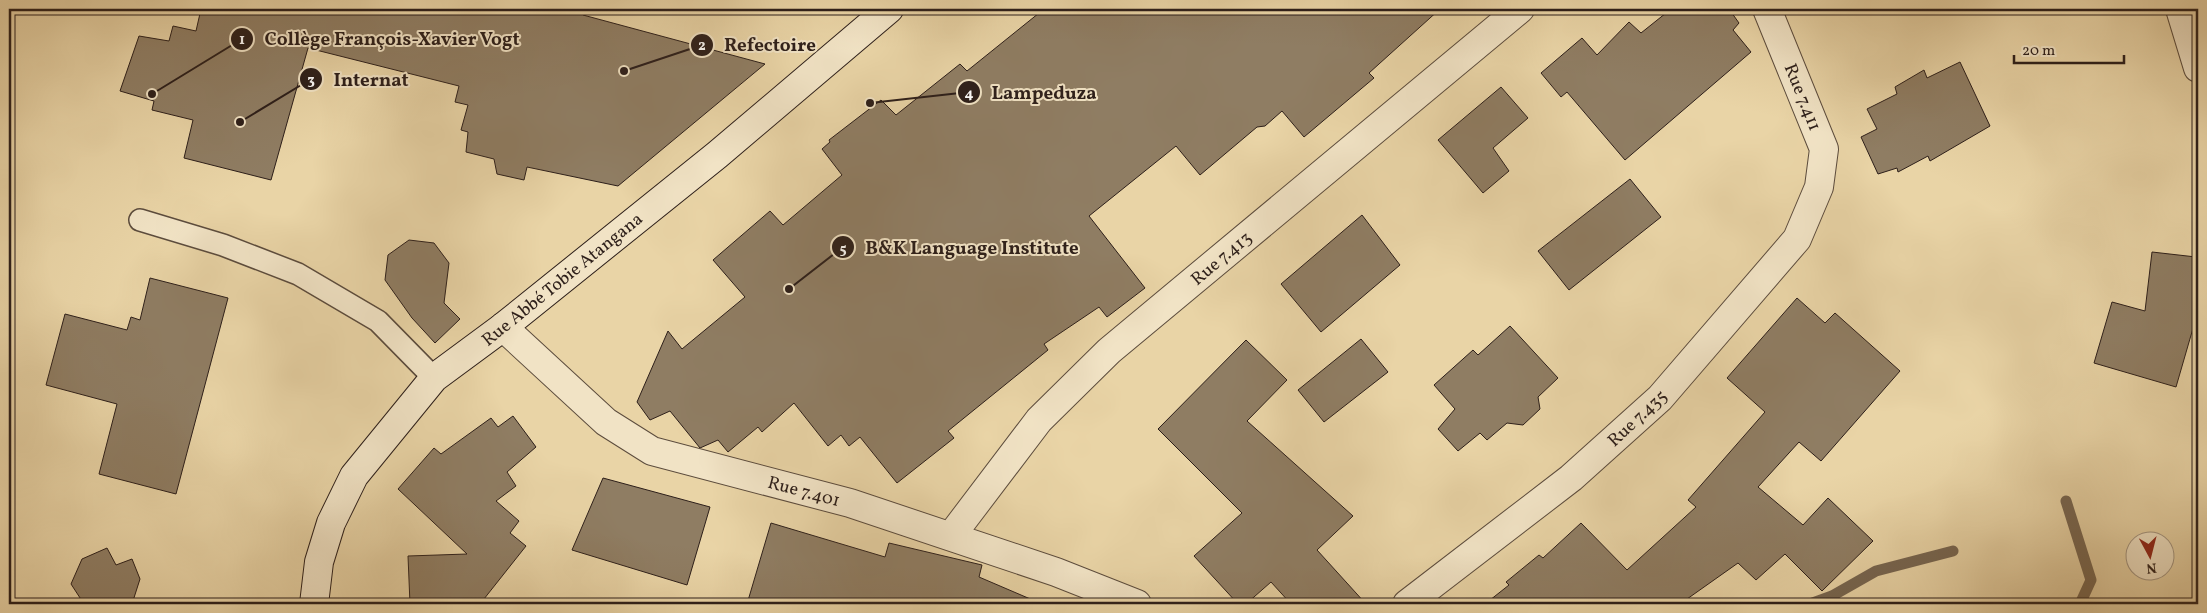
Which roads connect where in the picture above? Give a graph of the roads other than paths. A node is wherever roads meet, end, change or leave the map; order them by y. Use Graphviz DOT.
graph roads {
  1 [pos="889,9"];
  2 [pos="1520,9"];
  3 [pos="1767,9"];
  4 [pos="2180,9"];
  5 [pos="2198,68"];
  6 [pos="1818,187"];
  7 [pos="140,220"];
  8 [pos="503,327"];
  9 [pos="434,378"];
  10 [pos="951,536"];
  11 [pos="314,604"];
  12 [pos="1137,604"];
  13 [pos="1408,604"];
  1 -- 8 [label="street, Rue Abbé Tobie Atangana"];
  2 -- 10 [label="street, Rue 7.413"];
  3 -- 6 [label="street, Rue 7.411"];
  4 -- 5 [label="street"];
  6 -- 13 [label="street, Rue 7.435"];
  7 -- 9 [label="lane"];
  8 -- 9 [label="street, Rue Abbé Tobie Atangana"];
  8 -- 10 [label="street, Rue 7.401"];
  9 -- 11 [label="street, Rue Abbé Tobie Atangana"];
  10 -- 12 [label="street, Rue 7.401"];
}
